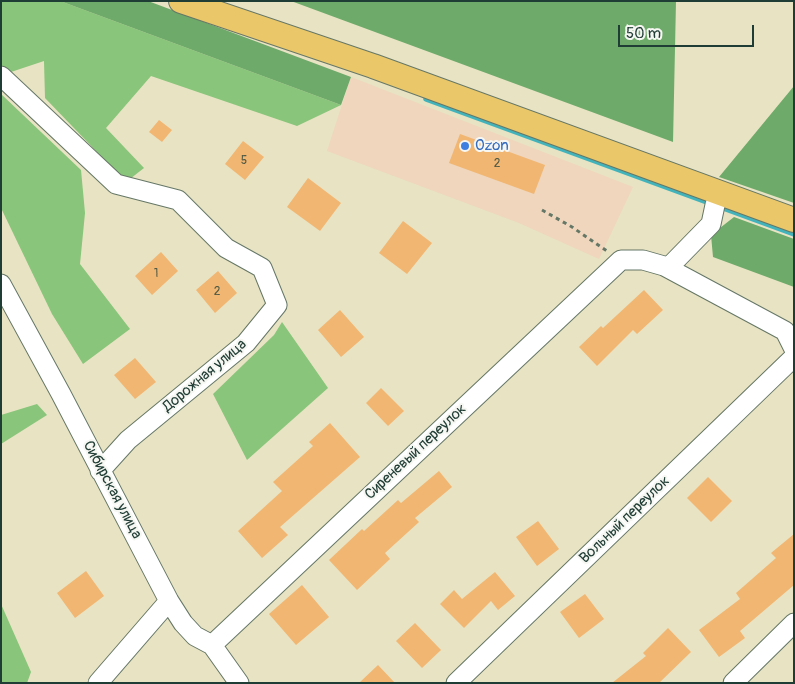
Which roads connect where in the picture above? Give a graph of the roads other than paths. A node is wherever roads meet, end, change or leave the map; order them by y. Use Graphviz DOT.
graph roads {
  1 [pos="181,1"];
  2 [pos="1,76"];
  3 [pos="720,193"];
  4 [pos="794,220"];
  5 [pos="668,268"];
  6 [pos="1,284"];
  7 [pos="794,349"];
  8 [pos="794,357"];
  9 [pos="100,471"];
  10 [pos="169,601"];
  11 [pos="794,623"];
  12 [pos="212,645"];
  13 [pos="98,683"];
  14 [pos="239,683"];
  15 [pos="456,683"];
  16 [pos="733,683"];
  1 -- 3 [label="main road"];
  2 -- 9 [label="street, Дорожная улица"];
  3 -- 4 [label="main road"];
  3 -- 5 [label="street"];
  5 -- 7 [label="street"];
  5 -- 12 [label="street, Сиреневый переулок"];
  6 -- 9 [label="street, Сибирская улица"];
  8 -- 15 [label="street, Вольный переулок"];
  9 -- 10 [label="street, Сибирская улица"];
  10 -- 12 [label="street, Сибирская улица"];
  10 -- 13 [label="street"];
  11 -- 16 [label="street"];
  12 -- 14 [label="street, Сибирская улица"];
}
